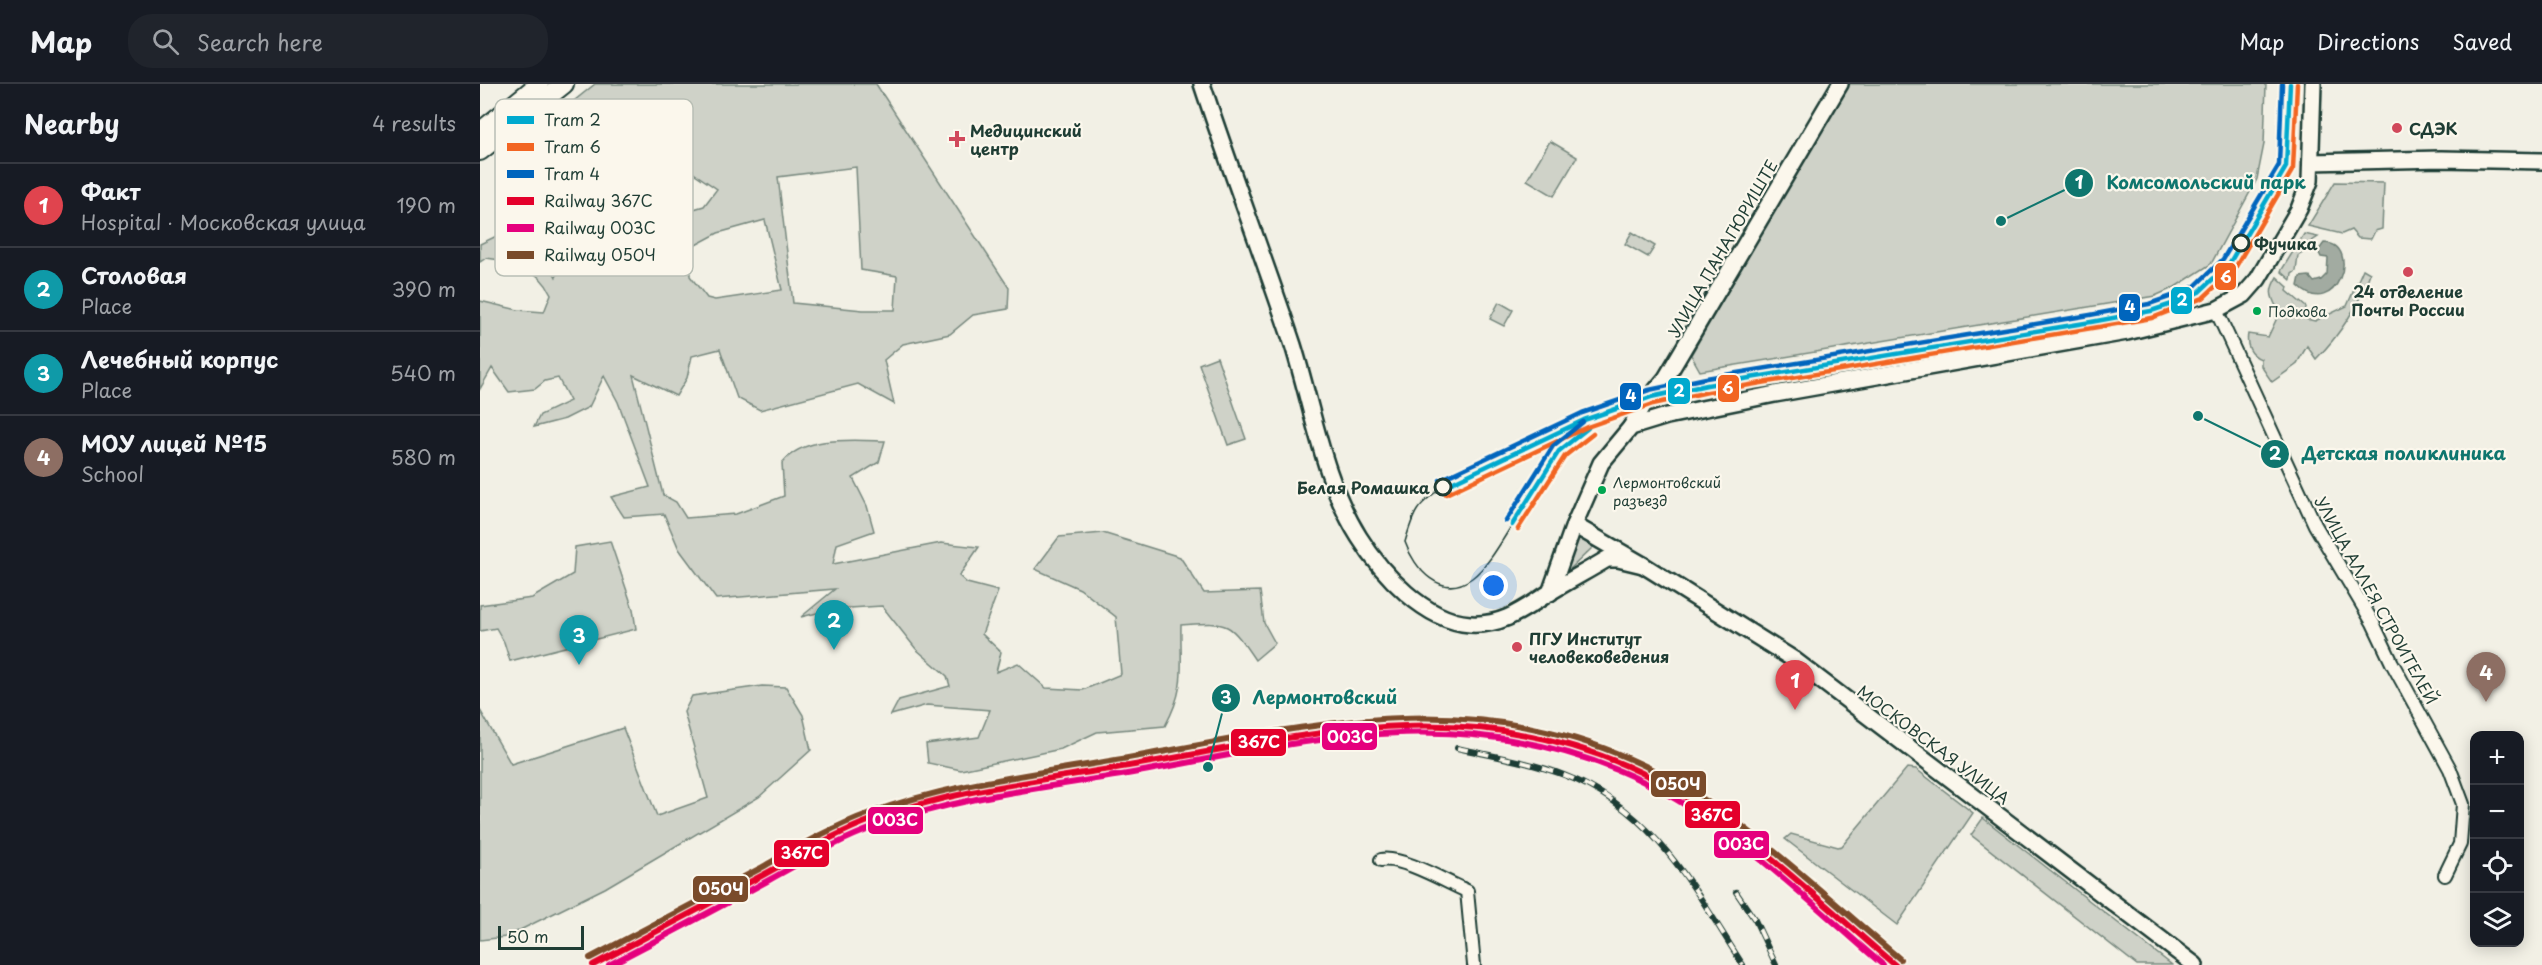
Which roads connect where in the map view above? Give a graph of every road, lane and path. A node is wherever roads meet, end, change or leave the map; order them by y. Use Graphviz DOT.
graph roads {
  1 [pos="540,84"];
  2 [pos="564,84"];
  3 [pos="1202,84"];
  4 [pos="1840,84"];
  5 [pos="2313,84"];
  6 [pos="521,99"];
  7 [pos="545,99"];
  8 [pos="495,120"];
  9 [pos="480,132"];
  10 [pos="495,139"];
  11 [pos="480,151"];
  12 [pos="2542,161"];
  13 [pos="2311,162"];
  14 [pos="2216,310"];
  15 [pos="1631,427"];
  16 [pos="1574,525"];
  17 [pos="1643,564"];
  18 [pos="1550,593"];
  19 [pos="1381,860"];
  20 [pos="2445,875"];
  21 [pos="1474,965"];
  22 [pos="2195,965"];
  1 -- 6 [label="main road"];
  2 -- 7 [label="main road"];
  3 -- 18 [label="street, МОСКОВСКАЯ УЛИЦА"];
  4 -- 15 [label="street, УЛИЦА ПАНАГЮРИШТЕ"];
  5 -- 13 [label="street"];
  8 -- 9 [label="main road"];
  10 -- 11 [label="main road"];
  12 -- 13 [label="street"];
  13 -- 14 [label="street"];
  14 -- 15 [label="street"];
  14 -- 20 [label="street, УЛИЦА АЛЛЕЯ СТРОИТЕЛЕЙ"];
  15 -- 16 [label="street, УЛИЦА ПАНАГЮРИШТЕ"];
  16 -- 17 [label="street, МОСКОВСКАЯ УЛИЦА"];
  16 -- 18 [label="street, УЛИЦА ПАНАГЮРИШТЕ"];
  17 -- 18 [label="street, МОСКОВСКАЯ УЛИЦА"];
  17 -- 22 [label="street, МОСКОВСКАЯ УЛИЦА"];
  19 -- 21 [label="street"];
}
